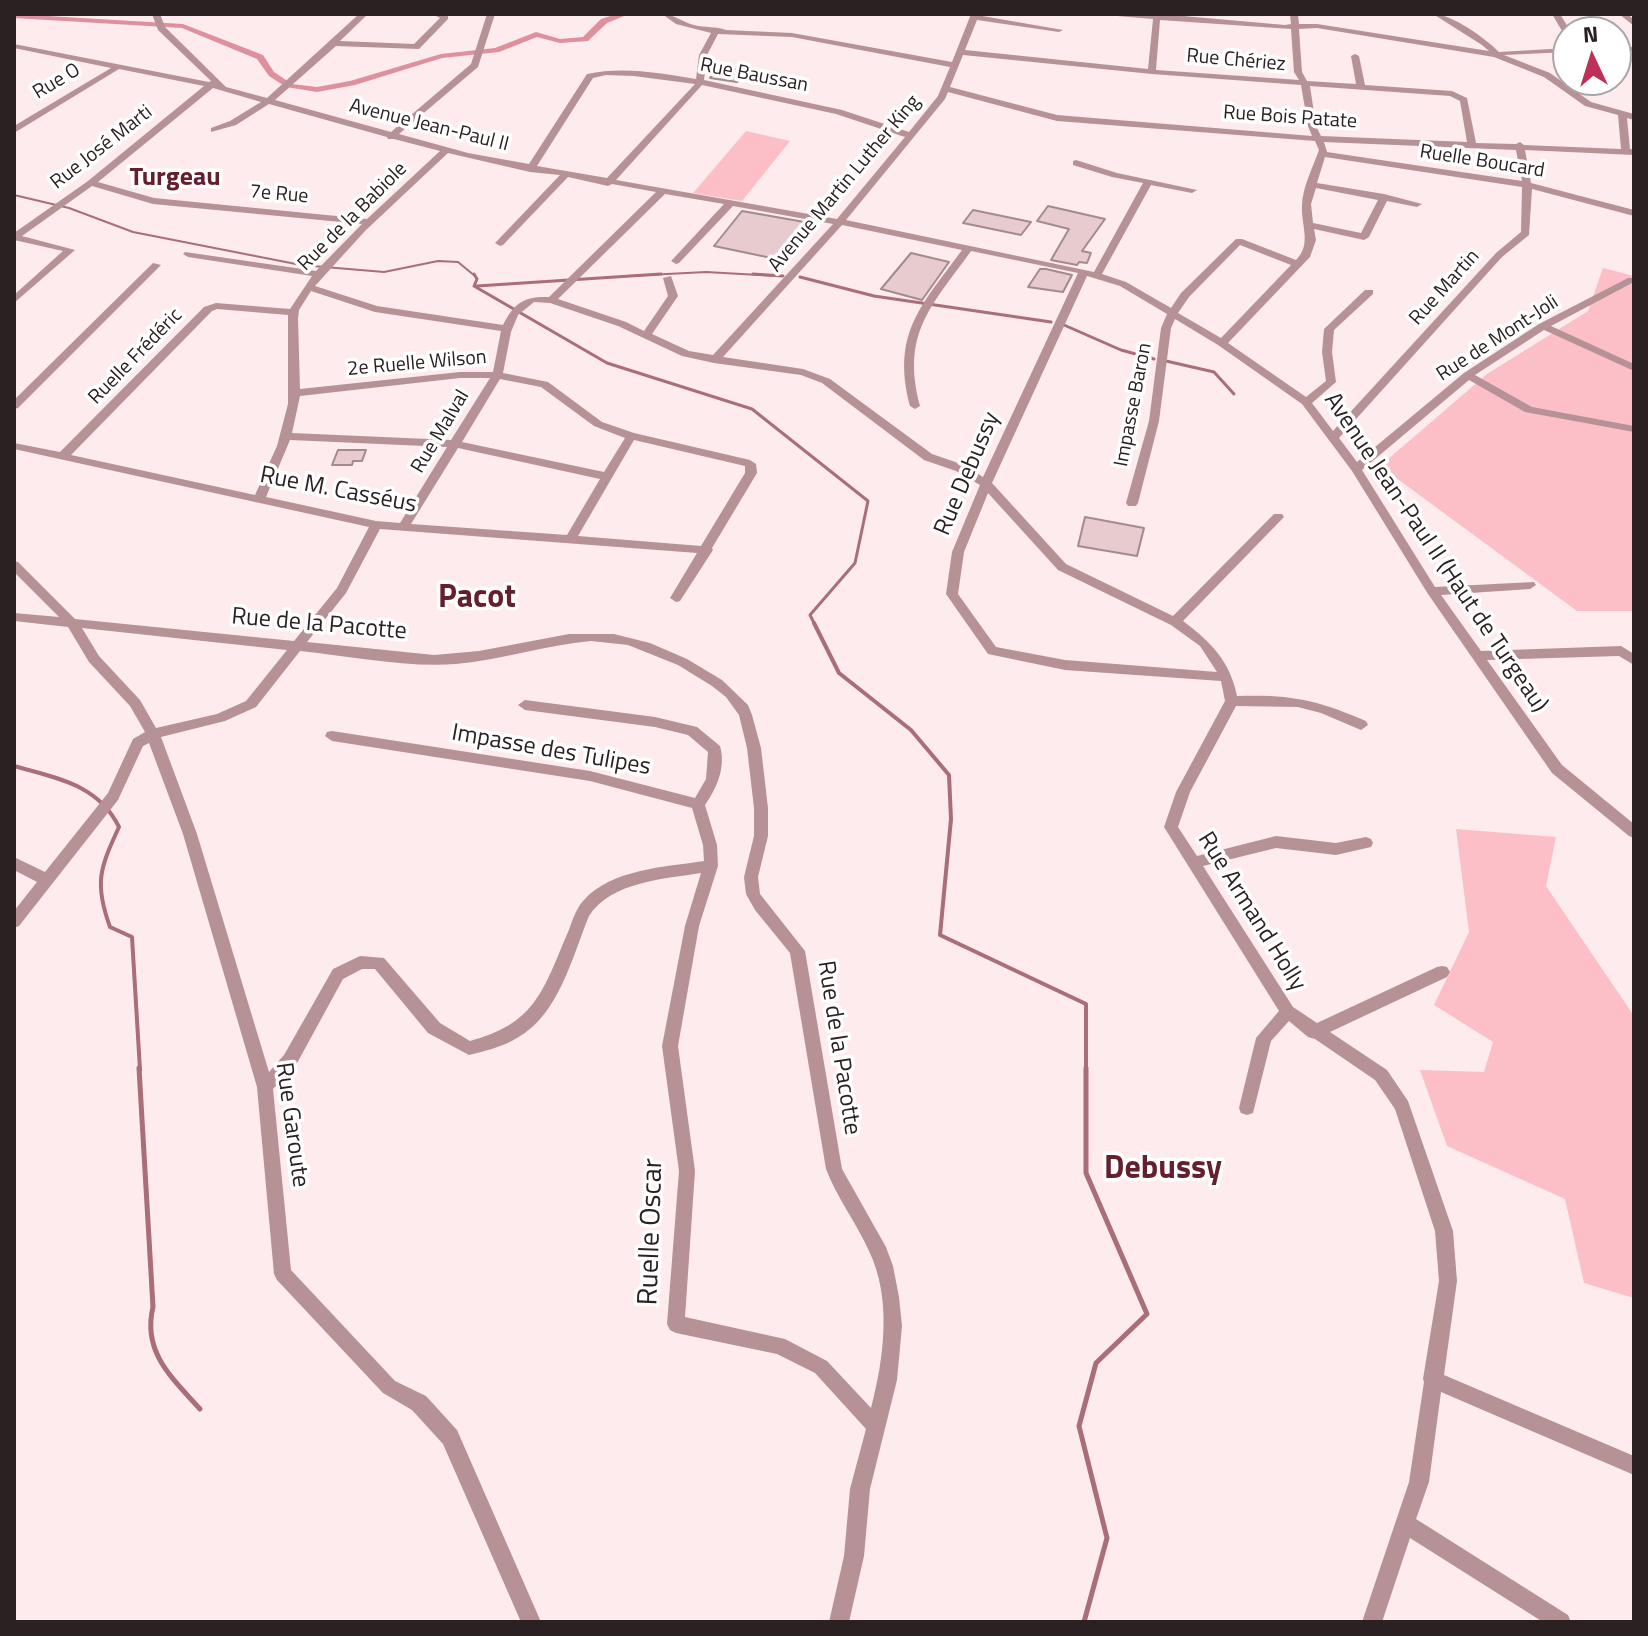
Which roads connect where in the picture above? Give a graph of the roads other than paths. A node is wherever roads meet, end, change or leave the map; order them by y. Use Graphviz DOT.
graph roads {
  1 [pos="364,14"];
  2 [pos="436,14"];
  3 [pos="491,14"];
  4 [pos="666,14"];
  5 [pos="1117,14"];
  6 [pos="1294,14"];
  7 [pos="1437,14"];
  8 [pos="1623,14"];
  9 [pos="974,16"];
  10 [pos="1157,16"];
  11 [pos="158,20"];
  12 [pos="1634,24"];
  13 [pos="1298,27"];
  14 [pos="717,29"];
  15 [pos="1059,30"];
  16 [pos="332,43"];
  17 [pos="14,46"];
  18 [pos="1552,51"];
  19 [pos="960,52"];
  20 [pos="1497,54"];
  21 [pos="1355,56"];
  22 [pos="955,65"];
  23 [pos="119,66"];
  24 [pos="1152,72"];
  25 [pos="213,83"];
  26 [pos="699,84"];
  27 [pos="1305,84"];
  28 [pos="1361,87"];
  29 [pos="947,89"];
  30 [pos="267,101"];
  31 [pos="1622,115"];
  32 [pos="1634,117"];
  33 [pos="14,130"];
  34 [pos="214,130"];
  35 [pos="909,135"];
  36 [pos="391,137"];
  37 [pos="1320,139"];
  38 [pos="1472,143"];
  39 [pos="1520,145"];
  40 [pos="445,151"];
  41 [pos="1632,153"];
  42 [pos="1322,154"];
  43 [pos="1076,163"];
  44 [pos="530,169"];
  45 [pos="565,175"];
  46 [pos="1149,181"];
  47 [pos="91,183"];
  48 [pos="608,183"];
  49 [pos="1312,185"];
  50 [pos="1527,185"];
  51 [pos="1192,190"];
  52 [pos="662,192"];
  53 [pos="1384,197"];
  54 [pos="730,204"];
  55 [pos="1417,204"];
  56 [pos="1634,213"];
  57 [pos="370,222"];
  58 [pos="839,222"];
  59 [pos="1308,225"];
  60 [pos="14,237"];
  61 [pos="500,243"];
  62 [pos="967,250"];
  63 [pos="188,254"];
  64 [pos="676,261"];
  65 [pos="156,265"];
  66 [pos="1299,265"];
  67 [pos="325,271"];
  68 [pos="1090,273"];
  69 [pos="668,278"];
  70 [pos="1631,280"];
  71 [pos="309,287"];
  72 [pos="1369,292"];
  73 [pos="15,299"];
  74 [pos="551,300"];
  75 [pos="294,312"];
  76 [pos="1172,314"];
  77 [pos="1543,326"];
  78 [pos="504,328"];
  79 [pos="646,336"];
  80 [pos="1222,343"];
  81 [pos="714,360"];
  82 [pos="1634,368"];
  83 [pos="497,375"];
  84 [pos="1468,375"];
  85 [pos="295,393"];
  86 [pos="1306,402"];
  87 [pos="14,406"];
  88 [pos="915,406"];
  89 [pos="1634,429"];
  90 [pos="287,436"];
  91 [pos="631,436"];
  92 [pos="1333,438"];
  93 [pos="456,444"];
  94 [pos="14,446"];
  95 [pos="62,457"];
  96 [pos="1356,469"];
  97 [pos="608,477"];
  98 [pos="986,484"];
  99 [pos="259,499"];
  100 [pos="1132,503"];
  101 [pos="1278,517"];
  102 [pos="376,525"];
  103 [pos="403,528"];
  104 [pos="570,540"];
  105 [pos="707,550"];
  106 [pos="14,565"];
  107 [pos="1530,585"];
  108 [pos="1432,591"];
  109 [pos="676,598"];
  110 [pos="14,617"];
  111 [pos="1175,622"];
  112 [pos="74,625"];
  113 [pos="296,647"];
  114 [pos="1478,656"];
  115 [pos="1634,660"];
  116 [pos="1227,677"];
  117 [pos="1232,701"];
  118 [pos="525,705"];
  119 [pos="1361,725"];
  120 [pos="153,734"];
  121 [pos="332,736"];
  122 [pos="698,804"];
  123 [pos="1634,832"];
  124 [pos="1366,843"];
  125 [pos="1195,862"];
  126 [pos="14,863"];
  127 [pos="711,866"];
  128 [pos="46,880"];
  129 [pos="14,922"];
  130 [pos="1442,972"];
  131 [pos="1288,1012"];
  132 [pos="1314,1032"];
  133 [pos="265,1087"];
  134 [pos="1247,1108"];
  135 [pos="1432,1379"];
  136 [pos="877,1428"];
  137 [pos="1634,1466"];
  138 [pos="1405,1523"];
  139 [pos="531,1622"];
  140 [pos="839,1622"];
  141 [pos="1372,1622"];
  142 [pos="1561,1622"];
  1 -- 16 [label="street"];
  2 -- 16 [label="street"];
  3 -- 36 [label="street"];
  4 -- 14 [label="street"];
  5 -- 10 [label="street"];
  6 -- 13 [label="street"];
  7 -- 20 [label="street"];
  8 -- 12 [label="street"];
  9 -- 15 [label="street"];
  9 -- 19 [label="street, Avenue Martin Luther King"];
  10 -- 13 [label="street"];
  10 -- 24 [label="street"];
  11 -- 25 [label="street"];
  13 -- 20 [label="street"];
  13 -- 27 [label="street"];
  14 -- 22 [label="street"];
  14 -- 26 [label="street"];
  16 -- 30 [label="street"];
  17 -- 23 [label="street, Avenue Jean-Paul II"];
  18 -- 20 [label="street"];
  19 -- 22 [label="street, Avenue Martin Luther King"];
  19 -- 24 [label="street, Rue Chériez"];
  20 -- 31 [label="street"];
  21 -- 28 [label="street"];
  22 -- 29 [label="street, Avenue Martin Luther King"];
  23 -- 25 [label="street, Avenue Jean-Paul II"];
  23 -- 33 [label="street, Rue O"];
  24 -- 27 [label="street, Rue Chériez"];
  25 -- 30 [label="street, Avenue Jean-Paul II"];
  25 -- 47 [label="street, Rue José Marti"];
  26 -- 35 [label="street, Rue Baussan"];
  26 -- 44 [label="street, Rue Baussan"];
  26 -- 48 [label="street"];
  27 -- 28 [label="street, Rue Chériez"];
  27 -- 37 [label="street"];
  28 -- 38 [label="street, Rue Chériez"];
  29 -- 35 [label="street, Avenue Martin Luther King"];
  29 -- 37 [label="street, Rue Bois Patate"];
  30 -- 34 [label="street"];
  30 -- 36 [label="street, Avenue Jean-Paul II"];
  31 -- 32 [label="street"];
  31 -- 41 [label="street"];
  35 -- 58 [label="street, Avenue Martin Luther King"];
  36 -- 40 [label="street, Avenue Jean-Paul II"];
  37 -- 38 [label="street, Rue Bois Patate"];
  37 -- 42 [label="street"];
  38 -- 39 [label="street, Rue Bois Patate"];
  39 -- 41 [label="street, Rue Bois Patate"];
  39 -- 50 [label="street, Rue Martin"];
  40 -- 44 [label="street, Avenue Jean-Paul II"];
  40 -- 57 [label="street, Rue de la Babiole"];
  42 -- 49 [label="street"];
  42 -- 50 [label="street, Ruelle Boucard"];
  43 -- 46 [label="street"];
  44 -- 45 [label="street, Avenue Jean-Paul II"];
  45 -- 48 [label="street, Avenue Jean-Paul II"];
  45 -- 61 [label="street"];
  46 -- 51 [label="street"];
  46 -- 68 [label="street, Rue Debussy"];
  47 -- 57 [label="street, 7e Rue"];
  47 -- 60 [label="street, Rue José Marti"];
  48 -- 52 [label="street, Avenue Jean-Paul II"];
  49 -- 53 [label="street"];
  49 -- 59 [label="street"];
  50 -- 56 [label="street, Ruelle Boucard"];
  50 -- 92 [label="street, Rue Martin"];
  52 -- 54 [label="street, Avenue Jean-Paul II"];
  52 -- 74 [label="street"];
  53 -- 55 [label="street"];
  53 -- 59 [label="street"];
  54 -- 58 [label="street, Avenue Jean-Paul II"];
  54 -- 64 [label="street"];
  57 -- 67 [label="street, Rue de la Babiole"];
  58 -- 62 [label="street, Avenue Jean-Paul II"];
  58 -- 81 [label="street, Avenue Martin Luther King"];
  59 -- 66 [label="street"];
  60 -- 73 [label="street"];
  62 -- 68 [label="street, Avenue Jean-Paul II (Haut de Turgeau)"];
  62 -- 88 [label="street"];
  63 -- 67 [label="street"];
  65 -- 87 [label="street"];
  66 -- 76 [label="street"];
  66 -- 80 [label="street"];
  67 -- 71 [label="street, Rue de la Babiole"];
  68 -- 76 [label="street, Avenue Jean-Paul II (Haut de Turgeau)"];
  68 -- 98 [label="street, Rue Debussy"];
  69 -- 79 [label="street"];
  70 -- 77 [label="street, Rue de Mont-Joli"];
  71 -- 75 [label="street, Rue de la Babiole"];
  71 -- 78 [label="street"];
  72 -- 86 [label="street"];
  74 -- 78 [label="street, Rue Malval"];
  74 -- 79 [label="street"];
  75 -- 85 [label="street"];
  75 -- 95 [label="street, Ruelle Frédéric"];
  76 -- 80 [label="street, Avenue Jean-Paul II (Haut de Turgeau)"];
  76 -- 100 [label="street, Impasse Baron"];
  77 -- 82 [label="street"];
  77 -- 84 [label="street, Rue de Mont-Joli"];
  78 -- 83 [label="street, Rue Malval"];
  79 -- 81 [label="street"];
  80 -- 86 [label="street, Avenue Jean-Paul II (Haut de Turgeau)"];
  81 -- 98 [label="street"];
  83 -- 85 [label="street, 2e Ruelle Wilson"];
  83 -- 91 [label="street, 2e Ruelle Wilson"];
  83 -- 93 [label="street, Rue Malval"];
  84 -- 89 [label="street"];
  84 -- 96 [label="street, Rue de Mont-Joli"];
  85 -- 90 [label="street"];
  86 -- 92 [label="street, Avenue Jean-Paul II (Haut de Turgeau)"];
  90 -- 93 [label="street"];
  90 -- 99 [label="street"];
  91 -- 97 [label="street"];
  91 -- 105 [label="street, 2e Ruelle Wilson"];
  92 -- 96 [label="street, Avenue Jean-Paul II (Haut de Turgeau)"];
  93 -- 97 [label="street"];
  93 -- 103 [label="street, Rue Malval"];
  94 -- 95 [label="street, Rue M. Casséus"];
  95 -- 99 [label="street, Rue M. Casséus"];
  96 -- 108 [label="street, Avenue Jean-Paul II (Haut de Turgeau)"];
  97 -- 104 [label="street"];
  98 -- 111 [label="street"];
  98 -- 116 [label="street, Rue Debussy"];
  99 -- 102 [label="street, Rue M. Casséus"];
  101 -- 111 [label="street"];
  102 -- 103 [label="street, Rue M. Casséus"];
  102 -- 113 [label="street"];
  103 -- 104 [label="street, Rue M. Casséus"];
  104 -- 105 [label="street, Rue M. Casséus"];
  105 -- 109 [label="street, 2e Ruelle Wilson"];
  106 -- 112 [label="street, Rue Garoute"];
  107 -- 108 [label="street"];
  108 -- 114 [label="street, Avenue Jean-Paul II (Haut de Turgeau)"];
  110 -- 112 [label="street, Rue de la Pacotte"];
  111 -- 116 [label="street"];
  112 -- 113 [label="street, Rue de la Pacotte"];
  112 -- 120 [label="street, Rue Garoute"];
  113 -- 120 [label="street"];
  113 -- 136 [label="street, Rue de la Pacotte"];
  114 -- 115 [label="street"];
  114 -- 123 [label="street, Avenue Jean-Paul II (Haut de Turgeau)"];
  116 -- 117 [label="street"];
  117 -- 119 [label="street"];
  117 -- 125 [label="street, Rue Armand Holly"];
  118 -- 122 [label="street"];
  120 -- 128 [label="street"];
  120 -- 133 [label="street, Rue Garoute"];
  121 -- 122 [label="street, Impasse des Tulipes"];
  122 -- 127 [label="street"];
  124 -- 125 [label="street"];
  125 -- 131 [label="street, Rue Armand Holly"];
  126 -- 128 [label="street"];
  127 -- 133 [label="street"];
  127 -- 136 [label="street, Ruelle Oscar"];
  128 -- 129 [label="street"];
  130 -- 132 [label="street"];
  131 -- 132 [label="street, Rue Armand Holly"];
  131 -- 134 [label="street"];
  132 -- 135 [label="street, Rue Armand Holly"];
  133 -- 139 [label="street, Rue Garoute"];
  135 -- 137 [label="street"];
  135 -- 138 [label="street, Rue Armand Holly"];
  136 -- 140 [label="street, Rue de la Pacotte"];
  138 -- 141 [label="street, Rue Armand Holly"];
  138 -- 142 [label="street"];
}
